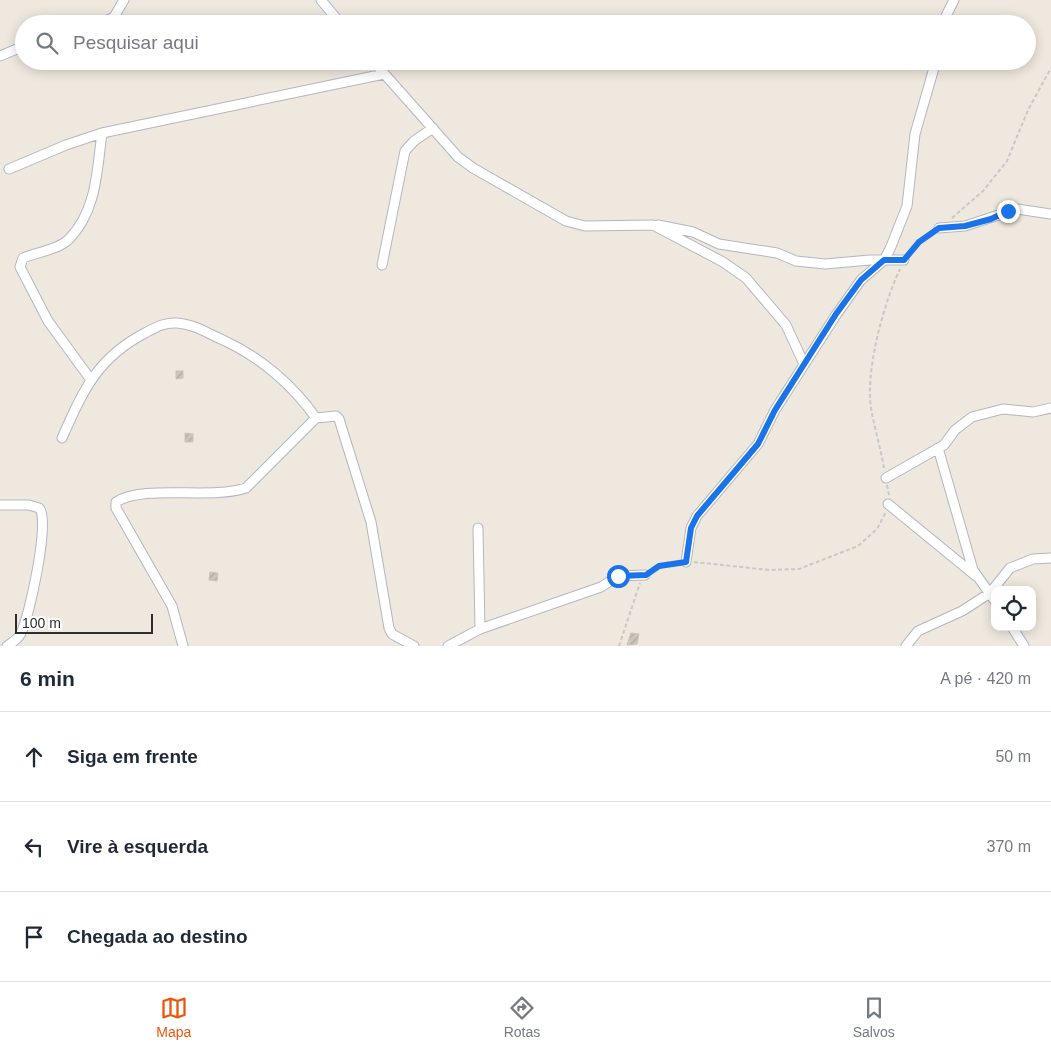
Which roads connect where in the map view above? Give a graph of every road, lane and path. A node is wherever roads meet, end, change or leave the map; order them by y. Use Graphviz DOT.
graph roads {
  1 [pos="124,0"];
  2 [pos="321,0"];
  3 [pos="954,0"];
  4 [pos="115,15"];
  5 [pos="334,15"];
  6 [pos="946,15"];
  7 [pos="15,50"];
  8 [pos="0,56"];
  9 [pos="1051,68"];
  10 [pos="381,70"];
  11 [pos="933,70"];
  12 [pos="384,74"];
  13 [pos="433,128"];
  14 [pos="102,133"];
  15 [pos="9,169"];
  16 [pos="1051,214"];
  17 [pos="653,225"];
  18 [pos="939,228"];
  19 [pos="884,260"];
  20 [pos="904,260"];
  21 [pos="382,265"];
  22 [pos="804,364"];
  23 [pos="91,380"];
  24 [pos="1051,408"];
  25 [pos="316,418"];
  26 [pos="62,438"];
  27 [pos="938,448"];
  28 [pos="886,478"];
  29 [pos="888,504"];
  30 [pos="0,505"];
  31 [pos="478,528"];
  32 [pos="1051,558"];
  33 [pos="686,562"];
  34 [pos="646,575"];
  35 [pos="976,576"];
  36 [pos="999,586"];
  37 [pos="991,596"];
  38 [pos="991,597"];
  39 [pos="480,629"];
  40 [pos="1015,631"];
  41 [pos="7,646"];
  42 [pos="183,646"];
  43 [pos="414,646"];
  44 [pos="448,646"];
  45 [pos="619,646"];
  46 [pos="906,646"];
  47 [pos="1024,646"];
  1 -- 4 [label="street"];
  2 -- 5 [label="street"];
  3 -- 6 [label="street"];
  7 -- 8 [label="street"];
  9 -- 18 [label="path"];
  10 -- 12 [label="street"];
  11 -- 19 [label="street"];
  12 -- 13 [label="street"];
  12 -- 14 [label="street"];
  13 -- 17 [label="street"];
  13 -- 21 [label="street"];
  14 -- 15 [label="street"];
  14 -- 23 [label="street"];
  16 -- 18 [label="street"];
  17 -- 19 [label="street"];
  17 -- 22 [label="street"];
  18 -- 20 [label="path"];
  19 -- 20 [label="street"];
  19 -- 22 [label="street"];
  20 -- 28 [label="path"];
  22 -- 33 [label="street"];
  23 -- 25 [label="street"];
  23 -- 26 [label="street"];
  24 -- 27 [label="street"];
  25 -- 42 [label="street"];
  25 -- 43 [label="street"];
  27 -- 28 [label="street"];
  27 -- 35 [label="street"];
  28 -- 29 [label="path"];
  29 -- 33 [label="path"];
  29 -- 35 [label="street"];
  30 -- 41 [label="street"];
  31 -- 39 [label="street"];
  32 -- 36 [label="street"];
  33 -- 34 [label="path"];
  34 -- 39 [label="street"];
  34 -- 45 [label="path"];
  35 -- 37 [label="street"];
  38 -- 46 [label="street"];
  39 -- 44 [label="street"];
  40 -- 47 [label="street"];
}
